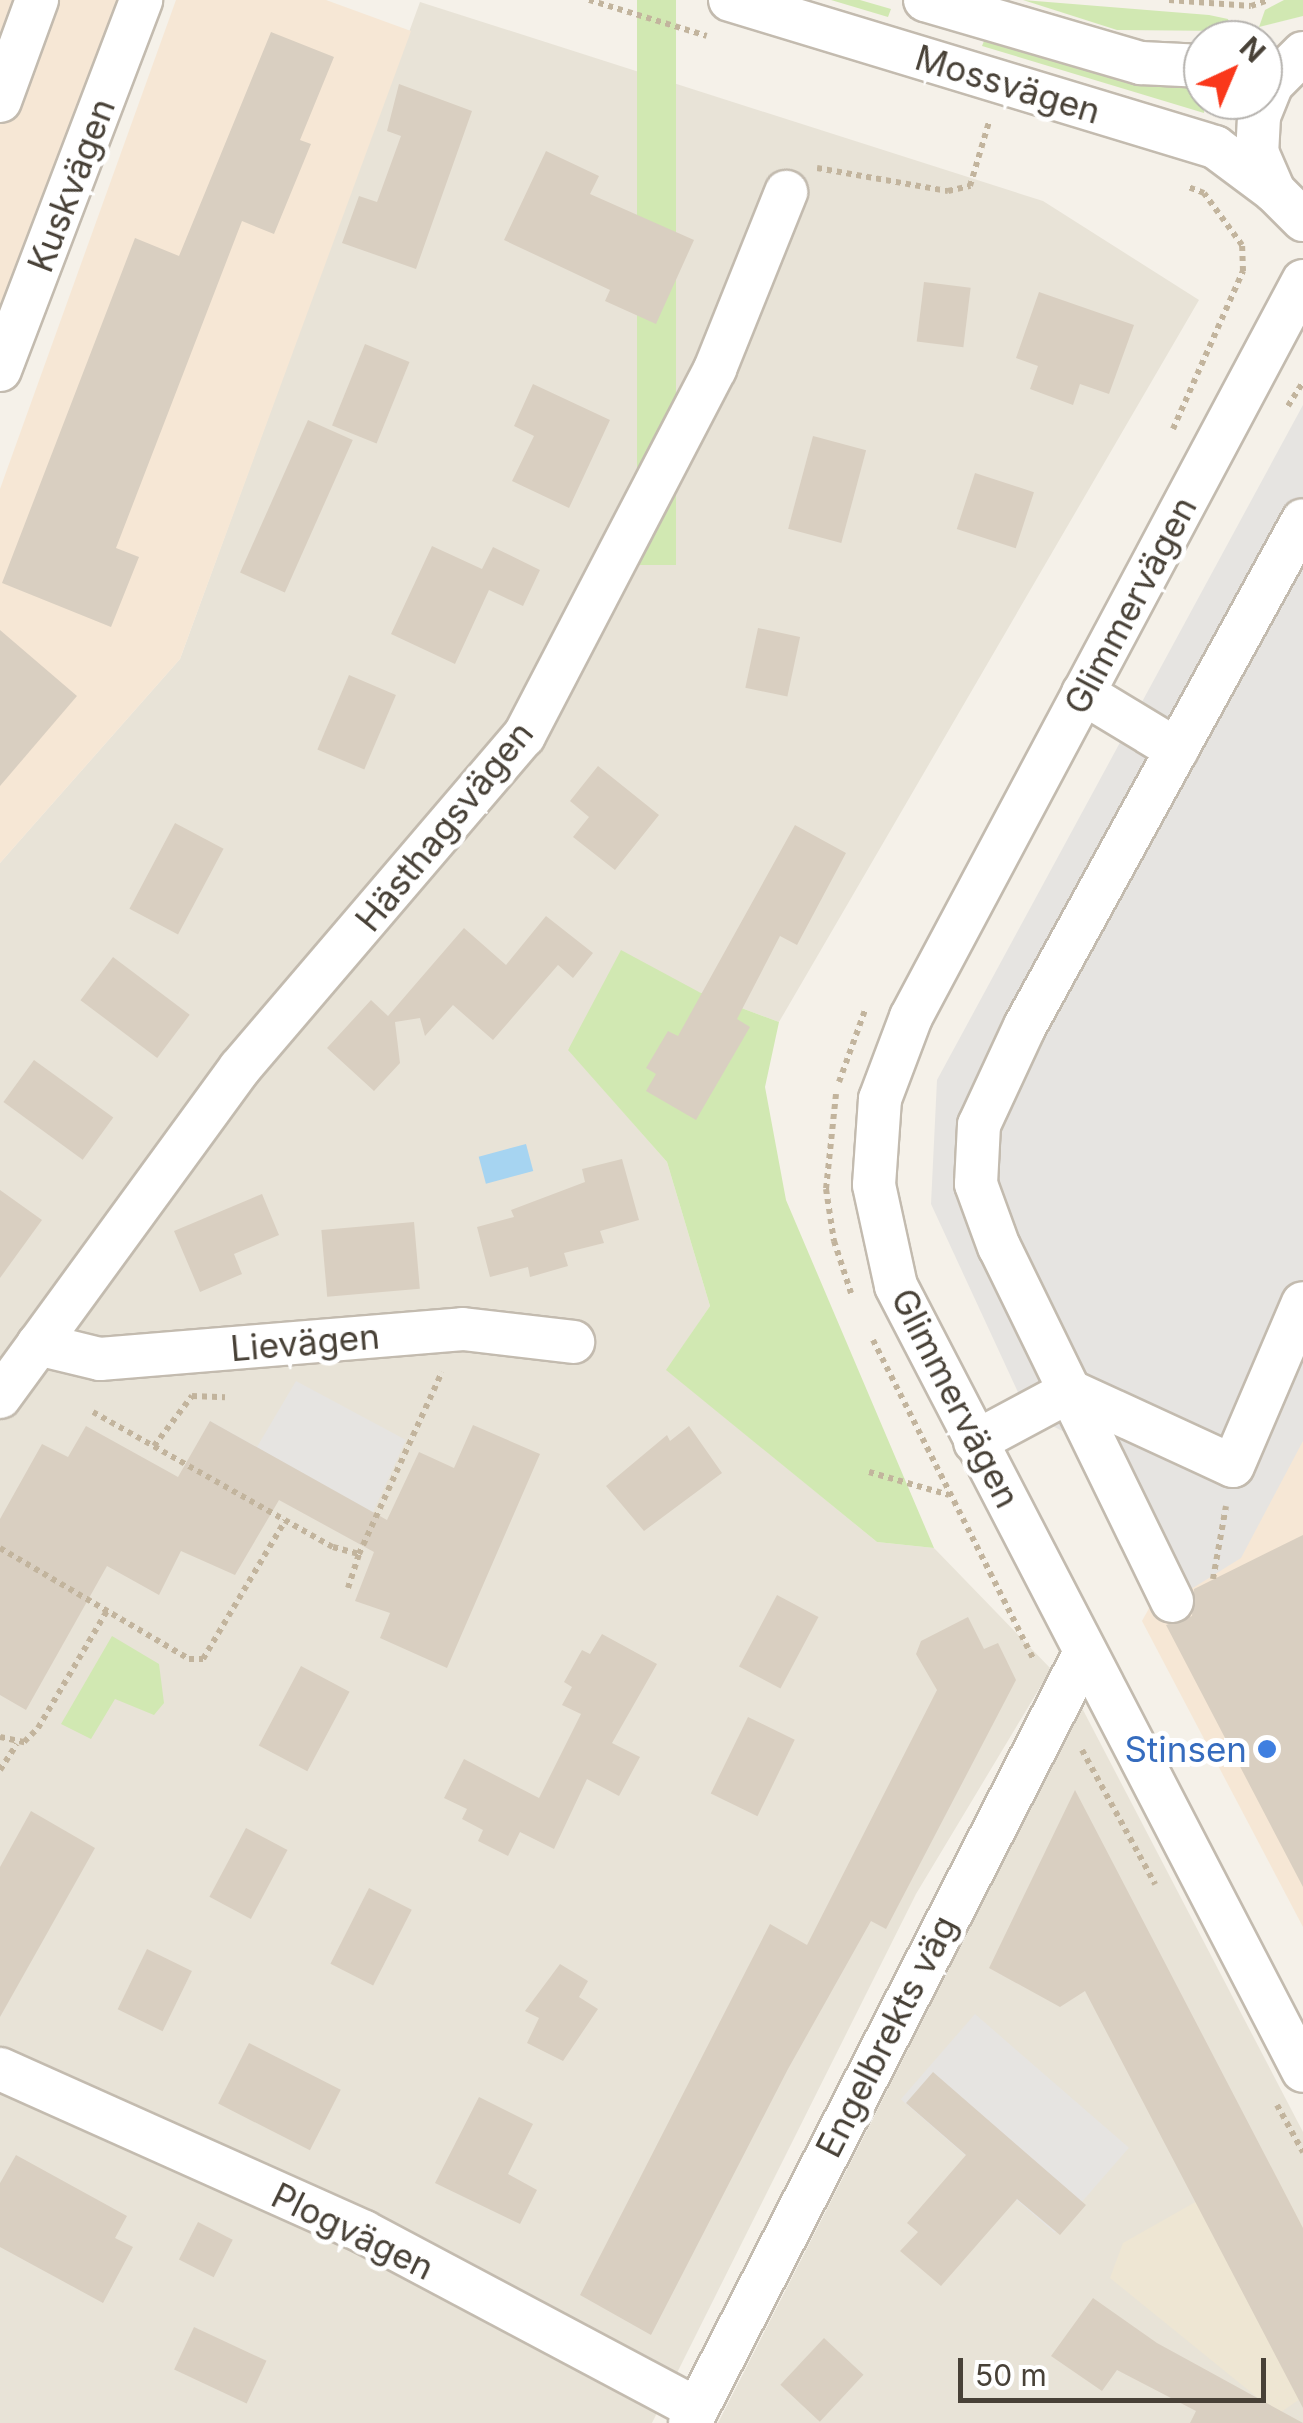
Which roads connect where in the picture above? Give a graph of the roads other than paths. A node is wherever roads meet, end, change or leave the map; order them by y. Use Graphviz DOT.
graph roads {
  1 [pos="38,0"];
  2 [pos="142,0"];
  3 [pos="730,0"];
  4 [pos="936,2"];
  5 [pos="922,57"];
  6 [pos="1286,59"];
  7 [pos="1183,65"];
  8 [pos="0,101"];
  9 [pos="786,192"];
  10 [pos="1288,205"];
  11 [pos="1303,281"];
  12 [pos="0,370"];
  13 [pos="1303,520"];
  14 [pos="1083,693"];
  15 [pos="1177,750"];
  16 [pos="1303,1302"];
  17 [pos="573,1342"];
  18 [pos="38,1344"];
  19 [pos="1070,1391"];
  20 [pos="0,1398"];
  21 [pos="975,1442"];
  22 [pos="1172,1601"];
  23 [pos="1086,1652"];
  24 [pos="0,2070"];
  25 [pos="1303,2071"];
  26 [pos="694,2416"];
  1 -- 8 [label="street"];
  2 -- 12 [label="street, Kuskvägen"];
  3 -- 5 [label="street, Mossvägen"];
  4 -- 5 [label="street"];
  4 -- 7 [label="street, Mossvägen"];
  5 -- 10 [label="street, Mossvägen"];
  6 -- 10 [label="street, Mossvägen"];
  9 -- 18 [label="street, Hästhagsvägen"];
  11 -- 14 [label="street, Glimmervägen"];
  13 -- 15 [label="street"];
  14 -- 15 [label="street"];
  14 -- 21 [label="street, Glimmervägen"];
  15 -- 19 [label="street"];
  16 -- 19 [label="street"];
  17 -- 18 [label="street, Lievägen"];
  18 -- 20 [label="street, Hästhagsvägen"];
  19 -- 21 [label="street"];
  19 -- 22 [label="street"];
  21 -- 23 [label="street, Glimmervägen"];
  23 -- 25 [label="street, Glimmervägen"];
  23 -- 26 [label="street, Engelbrekts väg"];
  24 -- 26 [label="street, Plogvägen"];
}
